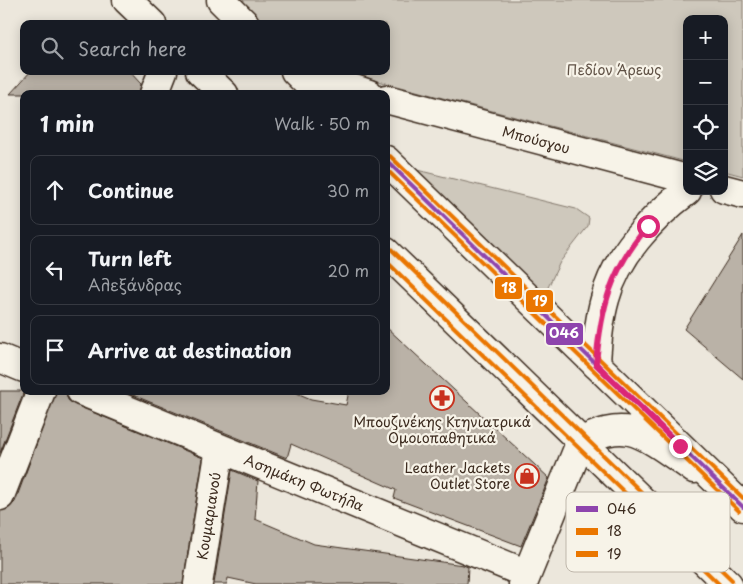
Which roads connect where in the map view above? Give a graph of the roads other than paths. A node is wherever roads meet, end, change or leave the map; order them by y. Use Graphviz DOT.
graph roads {
  1 [pos="127,0"];
  2 [pos="221,0"];
  3 [pos="148,20"];
  4 [pos="242,20"];
  5 [pos="161,75"];
  6 [pos="204,75"];
  7 [pos="299,75"];
  8 [pos="313,75"];
  9 [pos="156,90"];
  10 [pos="220,90"];
  11 [pos="314,90"];
  12 [pos="357,90"];
  13 [pos="390,100"];
  14 [pos="390,164"];
  15 [pos="683,178"];
  16 [pos="728,190"];
  17 [pos="743,194"];
  18 [pos="683,195"];
  19 [pos="390,256"];
  20 [pos="0,358"];
  21 [pos="596,364"];
  22 [pos="20,366"];
  23 [pos="39,395"];
  24 [pos="91,395"];
  25 [pos="581,441"];
  26 [pos="220,448"];
  27 [pos="633,492"];
  28 [pos="724,492"];
  29 [pos="727,492"];
  30 [pos="0,496"];
  31 [pos="716,572"];
  32 [pos="525,579"];
  33 [pos="198,584"];
  34 [pos="728,584"];
  1 -- 3 [label="street"];
  2 -- 4 [label="street"];
  5 -- 9 [label="street"];
  6 -- 10 [label="street"];
  7 -- 11 [label="street"];
  8 -- 12 [label="street"];
  13 -- 15 [label="street, Μπούσγου"];
  14 -- 21 [label="street"];
  16 -- 17 [label="street"];
  18 -- 21 [label="street"];
  19 -- 25 [label="street"];
  20 -- 22 [label="street"];
  21 -- 29 [label="street"];
  23 -- 30 [label="street"];
  24 -- 26 [label="street, Ασημάκη Φωτήλα"];
  25 -- 27 [label="street"];
  25 -- 28 [label="street"];
  25 -- 32 [label="street"];
  26 -- 32 [label="street, Ασημάκη Φωτήλα"];
  26 -- 33 [label="street, Κουμαριανού"];
  31 -- 34 [label="street"];
}
